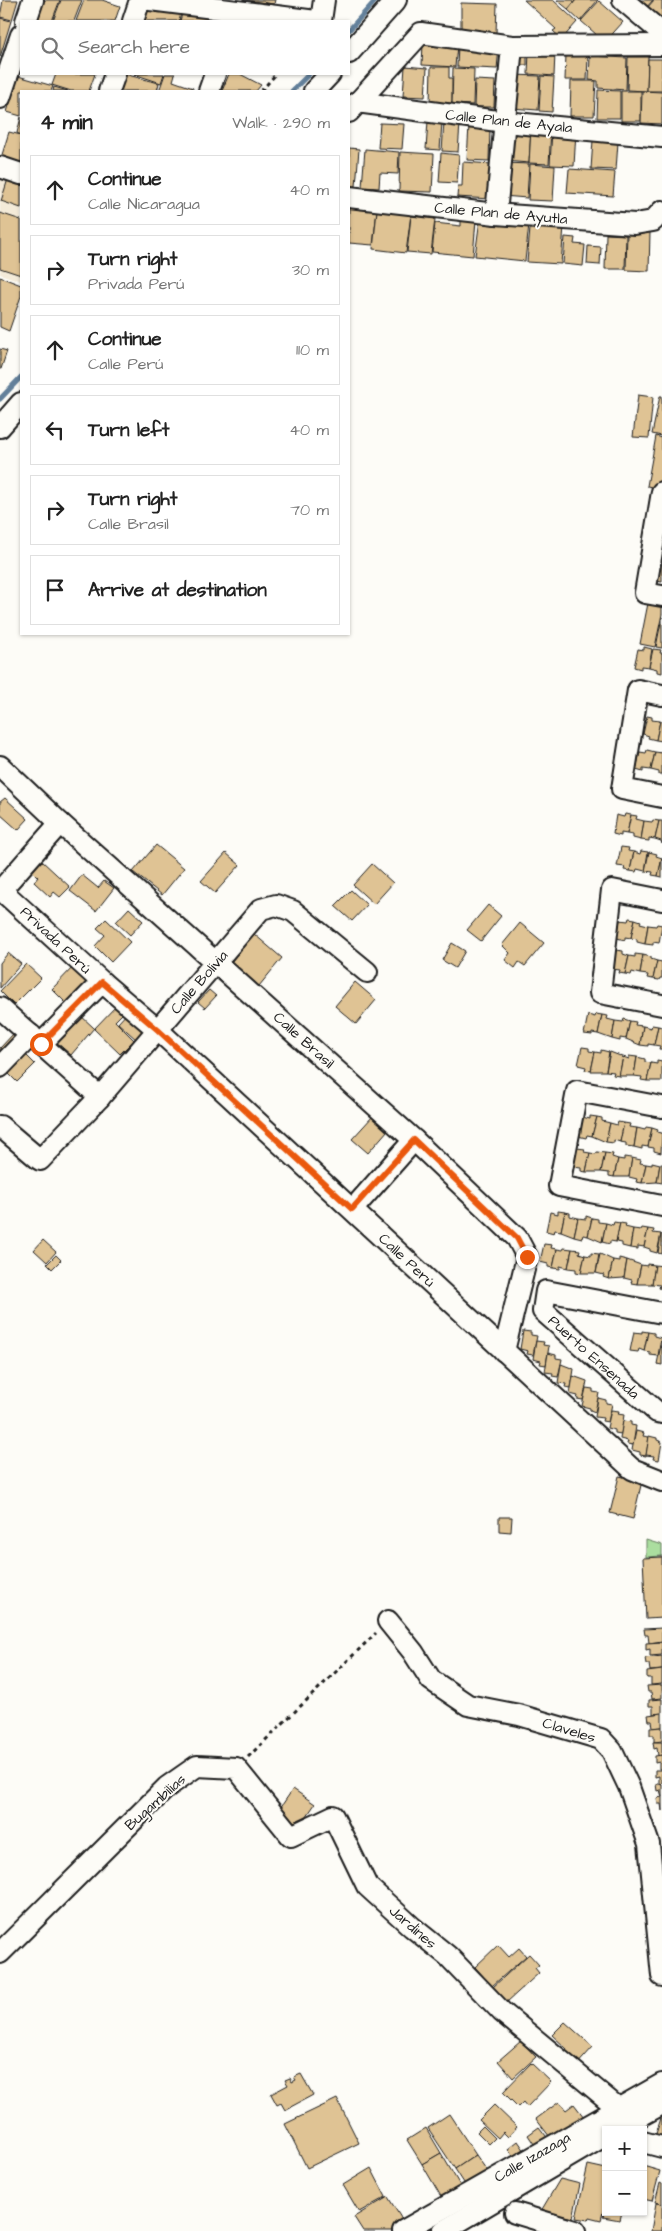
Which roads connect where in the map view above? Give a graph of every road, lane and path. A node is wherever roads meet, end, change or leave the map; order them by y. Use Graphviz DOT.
graph roads {
  1 [pos="33,0"];
  2 [pos="140,0"];
  3 [pos="150,0"];
  4 [pos="324,0"];
  5 [pos="396,0"];
  6 [pos="623,0"];
  7 [pos="235,11"];
  8 [pos="26,20"];
  9 [pos="133,20"];
  10 [pos="308,20"];
  11 [pos="322,20"];
  12 [pos="662,33"];
  13 [pos="20,38"];
  14 [pos="662,45"];
  15 [pos="512,46"];
  16 [pos="350,51"];
  17 [pos="115,75"];
  18 [pos="215,75"];
  19 [pos="275,75"];
  20 [pos="329,75"];
  21 [pos="109,90"];
  22 [pos="209,90"];
  23 [pos="262,90"];
  24 [pos="315,90"];
  25 [pos="0,98"];
  26 [pos="353,107"];
  27 [pos="505,122"];
  28 [pos="662,137"];
  29 [pos="0,167"];
  30 [pos="20,174"];
  31 [pos="350,197"];
  32 [pos="496,214"];
  33 [pos="657,216"];
  34 [pos="20,404"];
  35 [pos="0,427"];
  36 [pos="661,492"];
  37 [pos="653,594"];
  38 [pos="662,695"];
  39 [pos="0,766"];
  40 [pos="662,797"];
  41 [pos="60,823"];
  42 [pos="0,890"];
  43 [pos="662,900"];
  44 [pos="216,961"];
  45 [pos="367,972"];
  46 [pos="102,982"];
  47 [pos="662,1005"];
  48 [pos="0,1008"];
  49 [pos="158,1030"];
  50 [pos="36,1040"];
  51 [pos="0,1067"];
  52 [pos="100,1097"];
  53 [pos="662,1108"];
  54 [pos="0,1126"];
  55 [pos="414,1140"];
  56 [pos="662,1206"];
  57 [pos="352,1209"];
  58 [pos="662,1313"];
  59 [pos="504,1351"];
  60 [pos="662,1413"];
  61 [pos="662,1480"];
  62 [pos="388,1621"];
  63 [pos="236,1768"];
  64 [pos="0,1953"];
  65 [pos="662,1976"];
  66 [pos="662,2084"];
  67 [pos="662,2104"];
  68 [pos="618,2108"];
  69 [pos="622,2126"];
  70 [pos="597,2128"];
  71 [pos="602,2137"];
  72 [pos="647,2143"];
  73 [pos="662,2147"];
  74 [pos="494,2178"];
  75 [pos="504,2196"];
  76 [pos="514,2213"];
  77 [pos="403,2231"];
  78 [pos="444,2231"];
  79 [pos="524,2231"];
  80 [pos="575,2231"];
  1 -- 8 [label="street"];
  2 -- 9 [label="street"];
  3 -- 7 [label="street"];
  4 -- 11 [label="street"];
  5 -- 16 [label="street"];
  6 -- 12 [label="street"];
  7 -- 10 [label="street"];
  13 -- 25 [label="street"];
  14 -- 15 [label="street"];
  15 -- 26 [label="street"];
  15 -- 27 [label="street"];
  17 -- 21 [label="street"];
  18 -- 22 [label="street"];
  19 -- 23 [label="path"];
  20 -- 24 [label="street"];
  26 -- 27 [label="street, Calle Plan de Ayala"];
  27 -- 28 [label="street, Calle Plan de Ayala"];
  27 -- 32 [label="street"];
  29 -- 30 [label="street"];
  31 -- 32 [label="street, Calle Plan de Ayutla"];
  32 -- 33 [label="street, Calle Plan de Ayutla"];
  34 -- 35 [label="street"];
  36 -- 37 [label="street"];
  38 -- 40 [label="street"];
  39 -- 41 [label="street, Calle Brasil"];
  41 -- 42 [label="street"];
  41 -- 44 [label="street, Calle Brasil"];
  42 -- 46 [label="street, Privada Perú"];
  43 -- 47 [label="street"];
  44 -- 45 [label="street, Calle Bolivia"];
  44 -- 49 [label="street, Calle Bolivia"];
  44 -- 55 [label="street, Calle Brasil"];
  46 -- 49 [label="street, Privada Perú"];
  46 -- 50 [label="street"];
  48 -- 50 [label="street"];
  49 -- 52 [label="street, Calle Bolivia"];
  49 -- 57 [label="street, Calle Perú"];
  50 -- 51 [label="street"];
  50 -- 52 [label="street"];
  52 -- 54 [label="street, Calle Bolivia"];
  53 -- 56 [label="street"];
  55 -- 57 [label="street"];
  55 -- 59 [label="street, Calle Brasil"];
  57 -- 59 [label="street, Calle Perú"];
  58 -- 60 [label="street, Puerto Ensenada"];
  59 -- 61 [label="street, Calle Perú"];
  62 -- 63 [label="path"];
  62 -- 65 [label="street, Claveles"];
  63 -- 64 [label="street, Bugambilias"];
  63 -- 68 [label="street, Jardines"];
  66 -- 68 [label="street, Calle Izazaga"];
  67 -- 69 [label="street"];
  68 -- 70 [label="street, Calle Izazaga"];
  70 -- 74 [label="street, Calle Izazaga"];
  71 -- 75 [label="street, Calle Izazaga"];
  72 -- 73 [label="street"];
  74 -- 75 [label="street"];
  74 -- 77 [label="street, Calle Izazaga"];
  75 -- 76 [label="street"];
  75 -- 78 [label="street, Calle Izazaga"];
  76 -- 79 [label="street"];
  76 -- 80 [label="street"];
}
